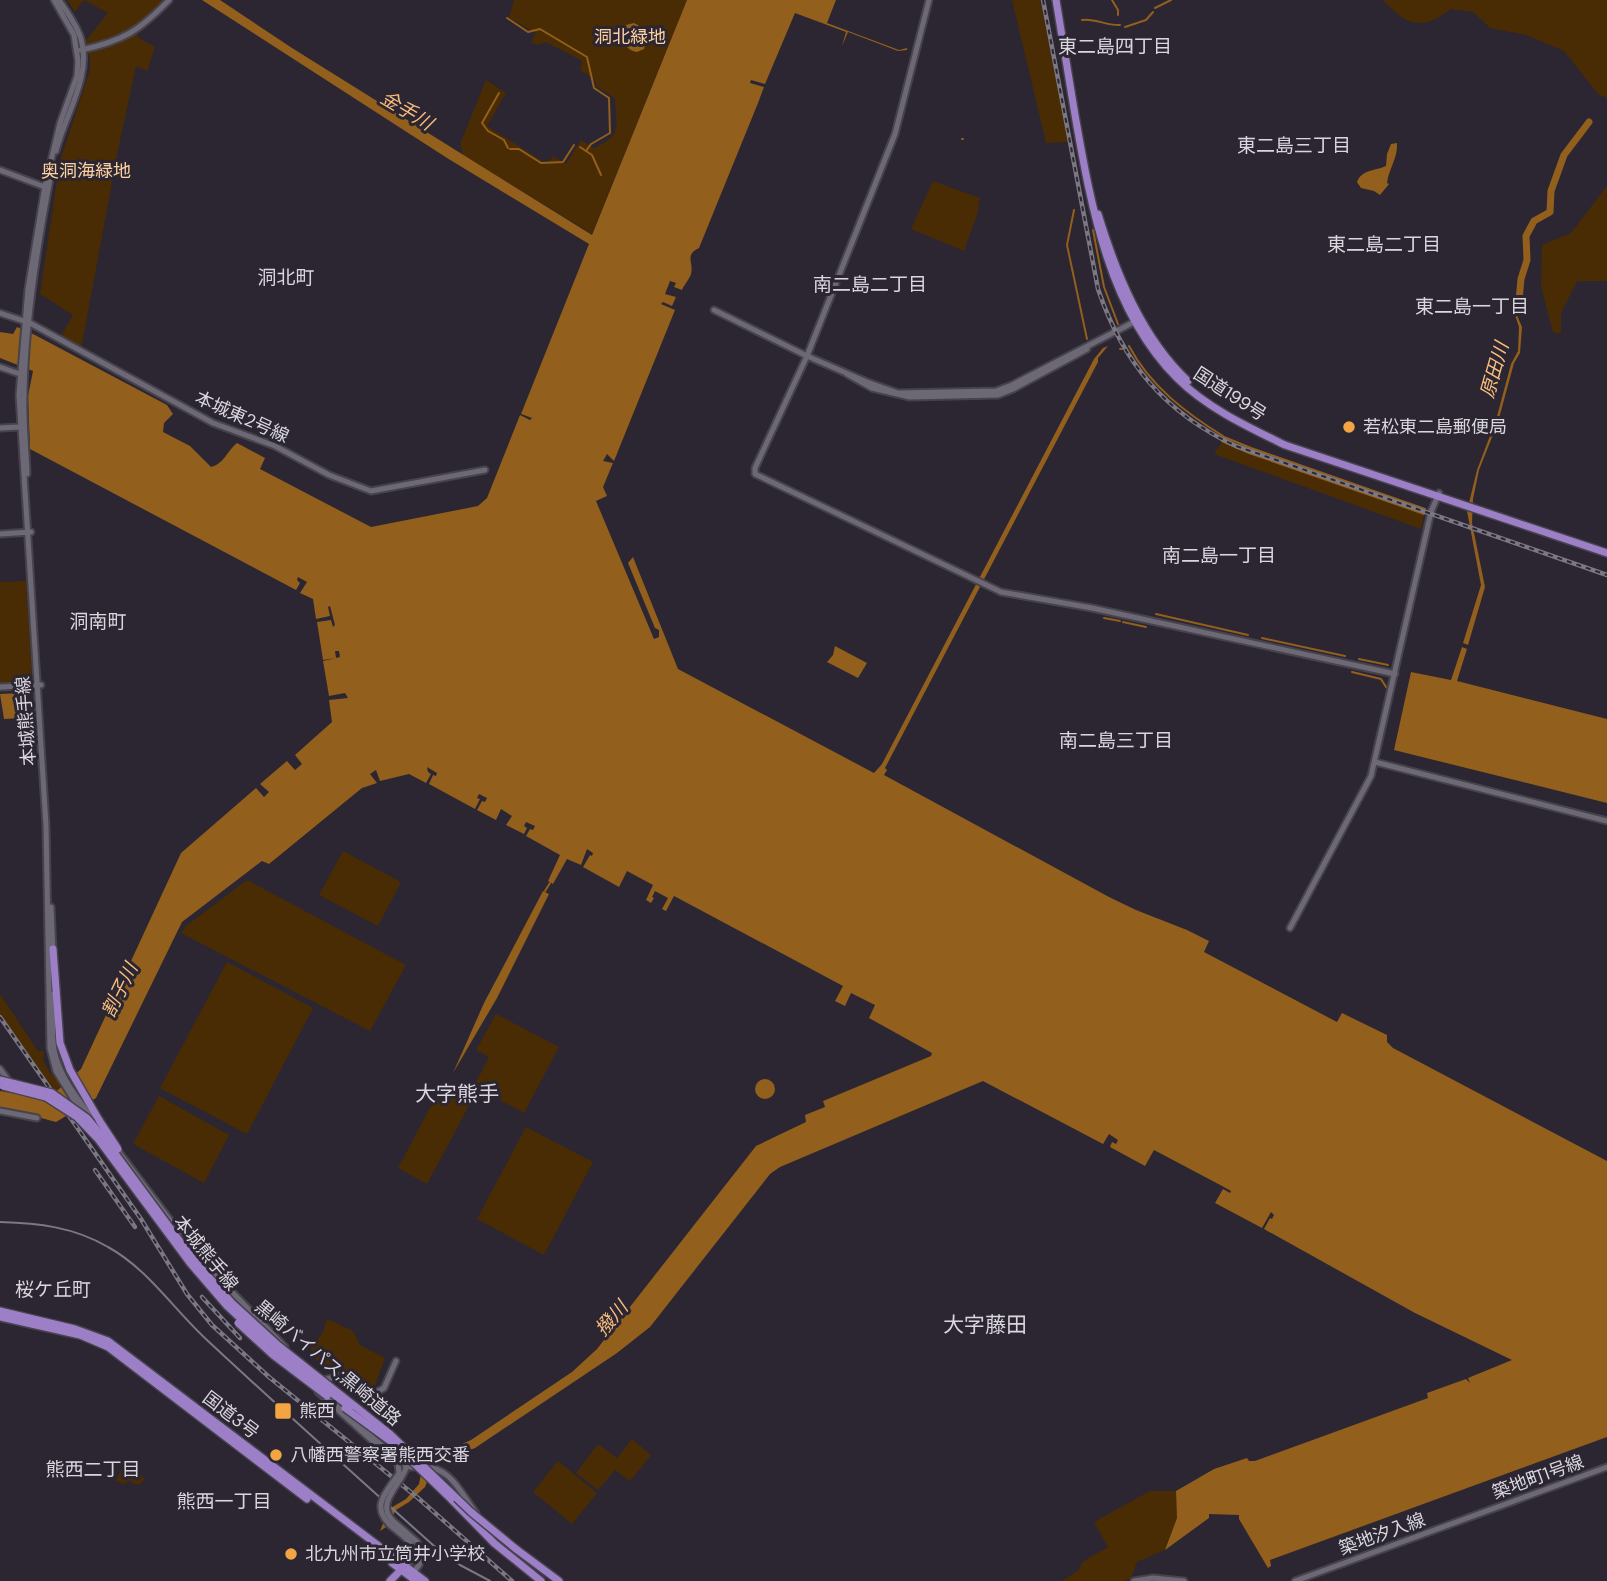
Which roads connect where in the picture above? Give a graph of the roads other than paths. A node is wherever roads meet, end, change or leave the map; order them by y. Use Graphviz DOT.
graph roads {
  1 [pos="57,0"];
  2 [pos="169,0"];
  3 [pos="929,0"];
  4 [pos="1058,0"];
  5 [pos="80,51"];
  6 [pos="0,170"];
  7 [pos="47,187"];
  8 [pos="714,310"];
  9 [pos="0,313"];
  10 [pos="1136,321"];
  11 [pos="28,322"];
  12 [pos="807,356"];
  13 [pos="0,367"];
  14 [pos="23,371"];
  15 [pos="20,427"];
  16 [pos="0,428"];
  17 [pos="485,470"];
  18 [pos="1439,495"];
  19 [pos="30,532"];
  20 [pos="0,534"];
  21 [pos="1607,551"];
  22 [pos="1395,674"];
  23 [pos="39,685"];
  24 [pos="0,687"];
  25 [pos="1375,762"];
  26 [pos="1607,821"];
  27 [pos="1290,928"];
  28 [pos="53,949"];
  29 [pos="0,1069"];
  30 [pos="0,1080"];
  31 [pos="64,1083"];
  32 [pos="0,1086"];
  33 [pos="17,1092"];
  34 [pos="81,1108"];
  35 [pos="0,1111"];
  36 [pos="37,1118"];
  37 [pos="168,1226"];
  38 [pos="211,1282"];
  39 [pos="0,1311"];
  40 [pos="0,1317"];
  41 [pos="397,1361"];
  42 [pos="314,1384"];
  43 [pos="358,1428"];
  44 [pos="390,1441"];
  45 [pos="398,1464"];
  46 [pos="1607,1467"];
  47 [pos="406,1468"];
  48 [pos="399,1473"];
  49 [pos="1478,1513"];
  50 [pos="391,1523"];
  51 [pos="402,1569"];
  52 [pos="411,1578"];
  53 [pos="390,1581"];
  54 [pos="425,1581"];
  55 [pos="543,1581"];
  56 [pos="556,1581"];
  57 [pos="1134,1581"];
  58 [pos="1184,1581"];
  59 [pos="1295,1581"];
  1 -- 5 [label="street, 本城熊手線"];
  2 -- 5 [label="street"];
  3 -- 12 [label="street"];
  4 -- 10 [label="highway, 国道199号"];
  4 -- 18 [label="highway, 国道199号"];
  5 -- 7 [label="street, 本城熊手線"];
  6 -- 7 [label="street"];
  7 -- 11 [label="street, 本城熊手線"];
  8 -- 12 [label="street"];
  9 -- 11 [label="street, 本城東2号線"];
  10 -- 12 [label="street"];
  10 -- 18 [label="highway, 国道199号"];
  11 -- 14 [label="street, 本城熊手線"];
  11 -- 17 [label="street, 本城東2号線"];
  12 -- 22 [label="street"];
  13 -- 14 [label="street"];
  14 -- 15 [label="street, 本城熊手線"];
  14 -- 19 [label="street, 本城熊手線"];
  15 -- 16 [label="street"];
  15 -- 19 [label="street, 本城熊手線"];
  18 -- 21 [label="highway, 国道199号"];
  18 -- 22 [label="street"];
  19 -- 20 [label="street"];
  19 -- 23 [label="street, 本城熊手線"];
  22 -- 25 [label="street"];
  23 -- 24 [label="street"];
  23 -- 28 [label="street, 本城熊手線"];
  23 -- 31 [label="street, 本城熊手線"];
  25 -- 26 [label="street"];
  25 -- 27 [label="street"];
  28 -- 31 [label="street, 本城熊手線"];
  28 -- 37 [label="highway, bridge"];
  29 -- 33 [label="street"];
  30 -- 37 [label="highway, 黒崎バイパス;黒崎道路, bridge"];
  31 -- 34 [label="street, 本城熊手線"];
  32 -- 44 [label="highway, 黒崎バイパス;黒崎道路, bridge"];
  34 -- 38 [label="street, 本城熊手線"];
  34 -- 42 [label="street, 本城熊手線"];
  35 -- 36 [label="street"];
  37 -- 56 [label="highway, 黒崎バイパス;黒崎道路, bridge"];
  38 -- 42 [label="street, 本城熊手線"];
  38 -- 44 [label="highway, bridge"];
  39 -- 51 [label="highway, 国道3号"];
  40 -- 51 [label="highway, 国道3号"];
  41 -- 42 [label="street"];
  42 -- 43 [label="street, 本城熊手線"];
  43 -- 45 [label="street, 本城熊手線"];
  43 -- 47 [label="street, 本城熊手線"];
  44 -- 55 [label="highway, 黒崎バイパス;黒崎道路, bridge"];
  45 -- 47 [label="street, 本城熊手線, bridge"];
  45 -- 48 [label="street, bridge"];
  46 -- 49 [label="street, 築地町1号線"];
  47 -- 48 [label="street, bridge"];
  47 -- 50 [label="street, bridge"];
  47 -- 56 [label="street, bridge"];
  48 -- 50 [label="street, bridge"];
  49 -- 59 [label="street, 築地汐入線"];
  50 -- 51 [label="street"];
  50 -- 52 [label="street"];
  51 -- 52 [label="highway, 国道3号"];
  51 -- 53 [label="highway"];
  52 -- 54 [label="highway, 国道3号"];
  57 -- 58 [label="street"];
}
